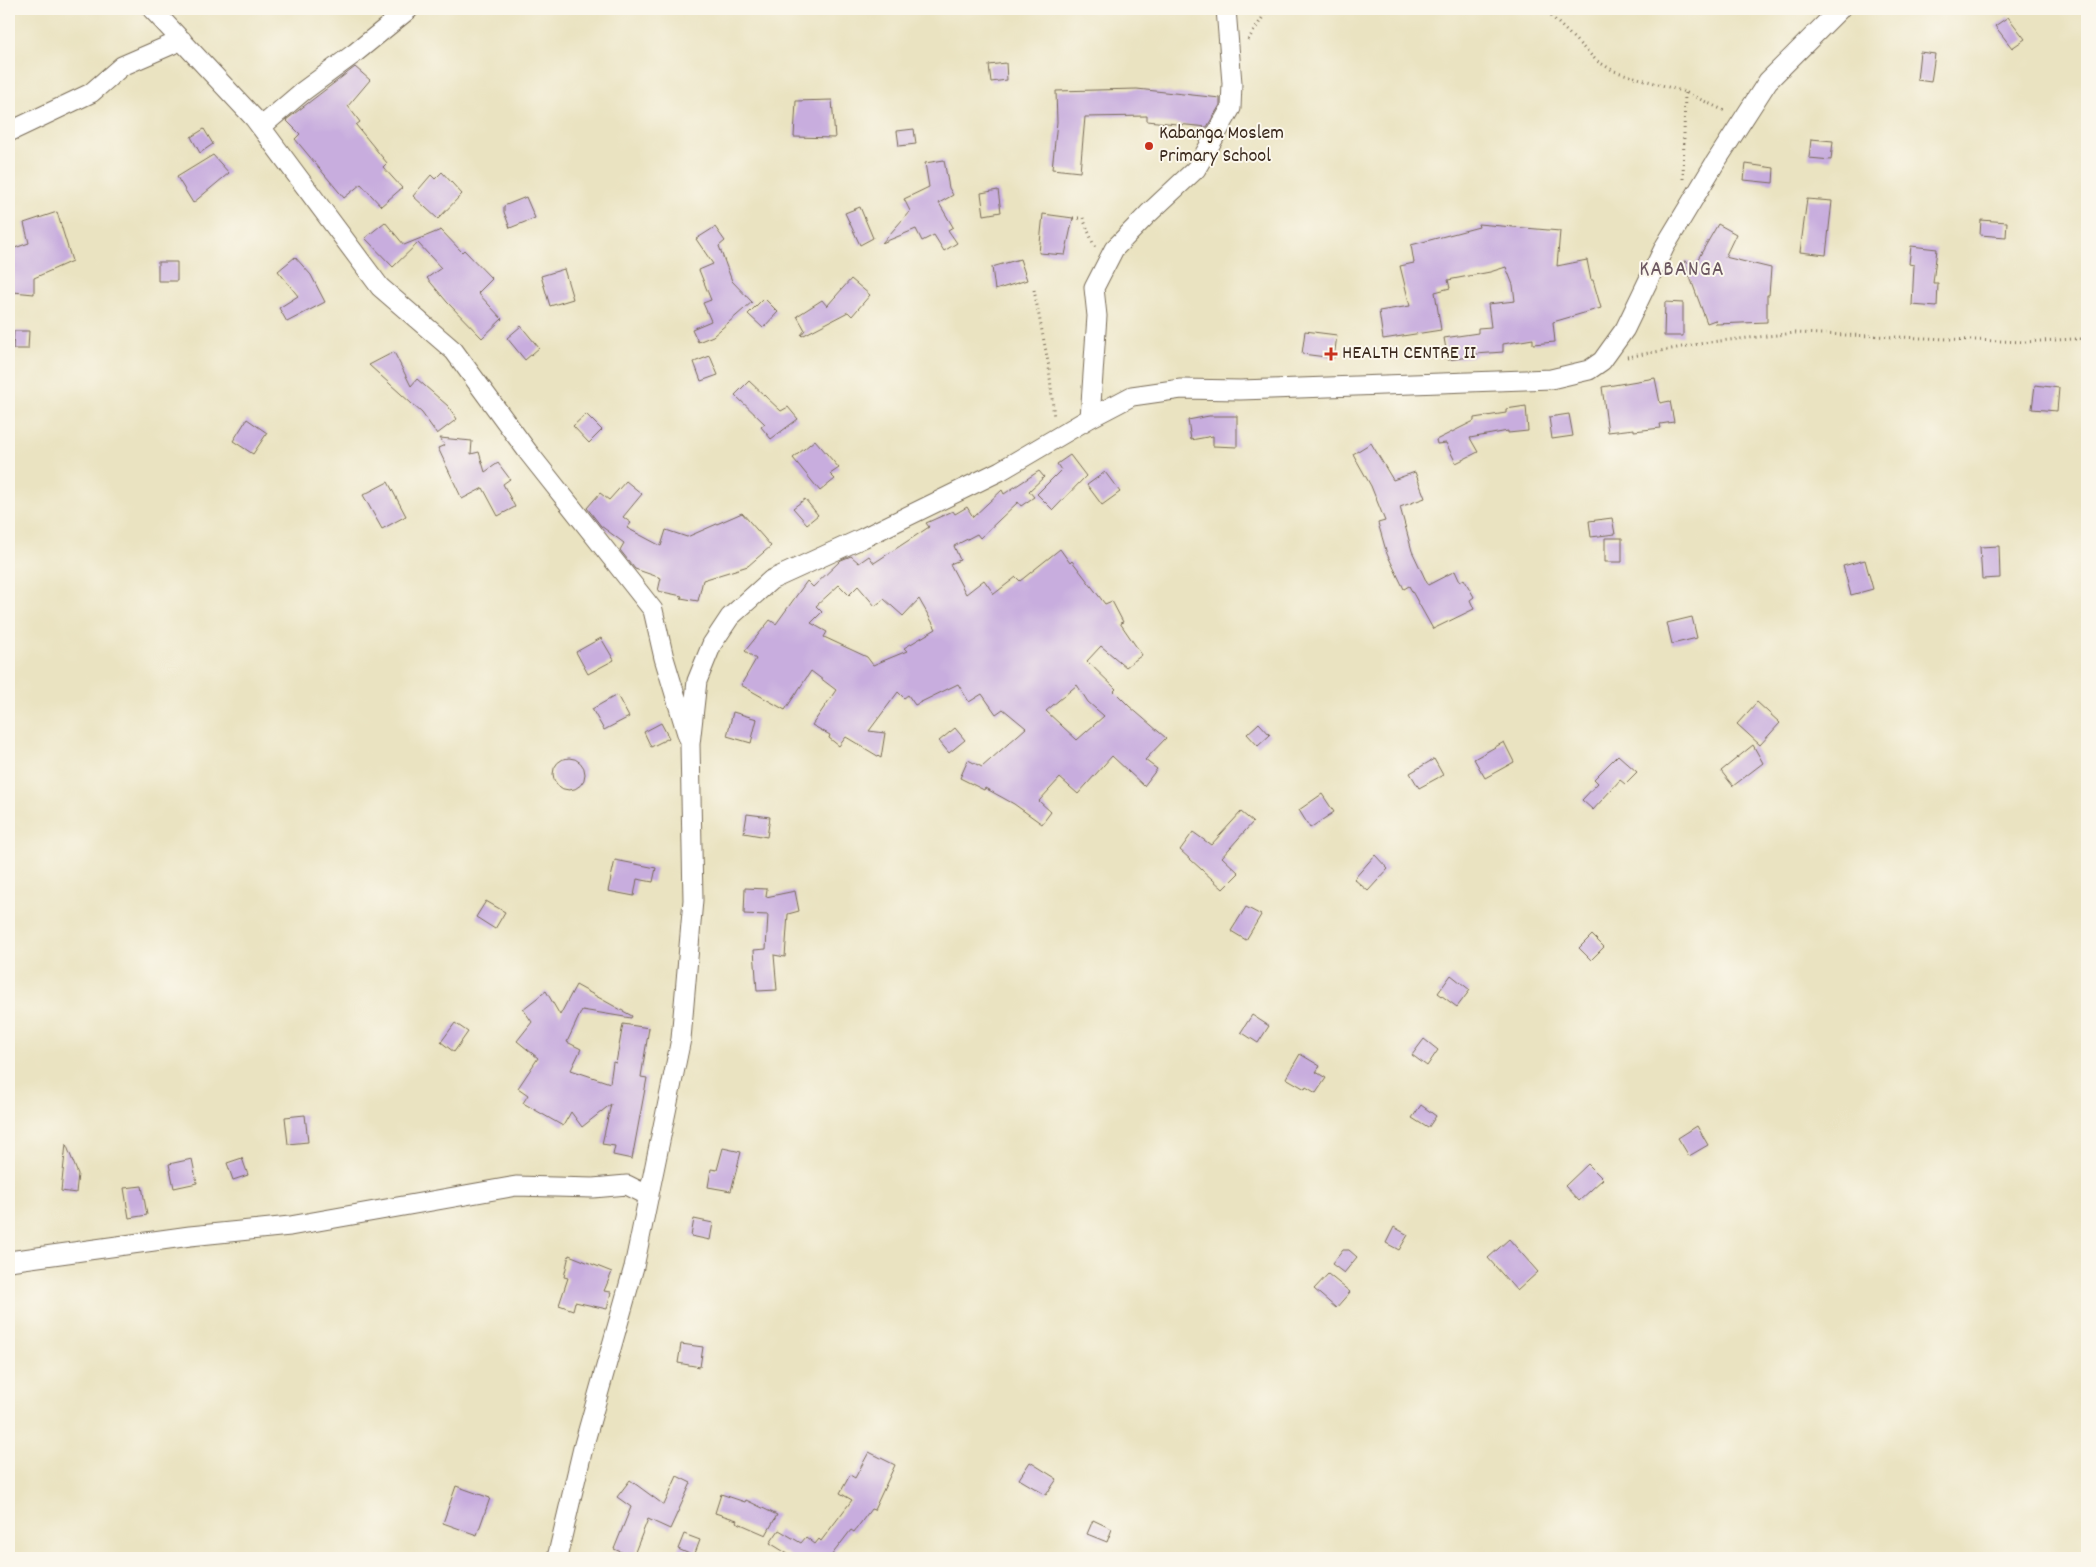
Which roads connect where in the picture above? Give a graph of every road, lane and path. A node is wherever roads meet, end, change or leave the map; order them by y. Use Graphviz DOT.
graph roads {
  1 [pos="152,9"];
  2 [pos="408,9"];
  3 [pos="1226,9"];
  4 [pos="1268,9"];
  5 [pos="1544,9"];
  6 [pos="1840,9"];
  7 [pos="182,40"];
  8 [pos="1246,42"];
  9 [pos="1685,92"];
  10 [pos="1744,119"];
  11 [pos="262,127"];
  12 [pos="9,132"];
  13 [pos="1073,218"];
  14 [pos="1682,218"];
  15 [pos="1103,270"];
  16 [pos="1034,290"];
  17 [pos="2087,339"];
  18 [pos="1602,361"];
  19 [pos="1090,418"];
  20 [pos="1056,438"];
  21 [pos="690,744"];
  22 [pos="649,1196"];
  23 [pos="9,1261"];
  24 [pos="557,1558"];
  1 -- 7 [label="street"];
  2 -- 11 [label="street"];
  3 -- 15 [label="street"];
  4 -- 8 [label="path"];
  5 -- 9 [label="path"];
  6 -- 10 [label="street"];
  7 -- 11 [label="street"];
  7 -- 12 [label="street"];
  9 -- 10 [label="path"];
  9 -- 14 [label="path"];
  10 -- 14 [label="street"];
  11 -- 21 [label="street"];
  13 -- 15 [label="path"];
  14 -- 18 [label="street"];
  15 -- 19 [label="street"];
  16 -- 20 [label="path"];
  17 -- 18 [label="path"];
  18 -- 19 [label="street"];
  19 -- 20 [label="street"];
  20 -- 21 [label="street"];
  21 -- 22 [label="street"];
  22 -- 23 [label="street"];
  22 -- 24 [label="street"];
}
